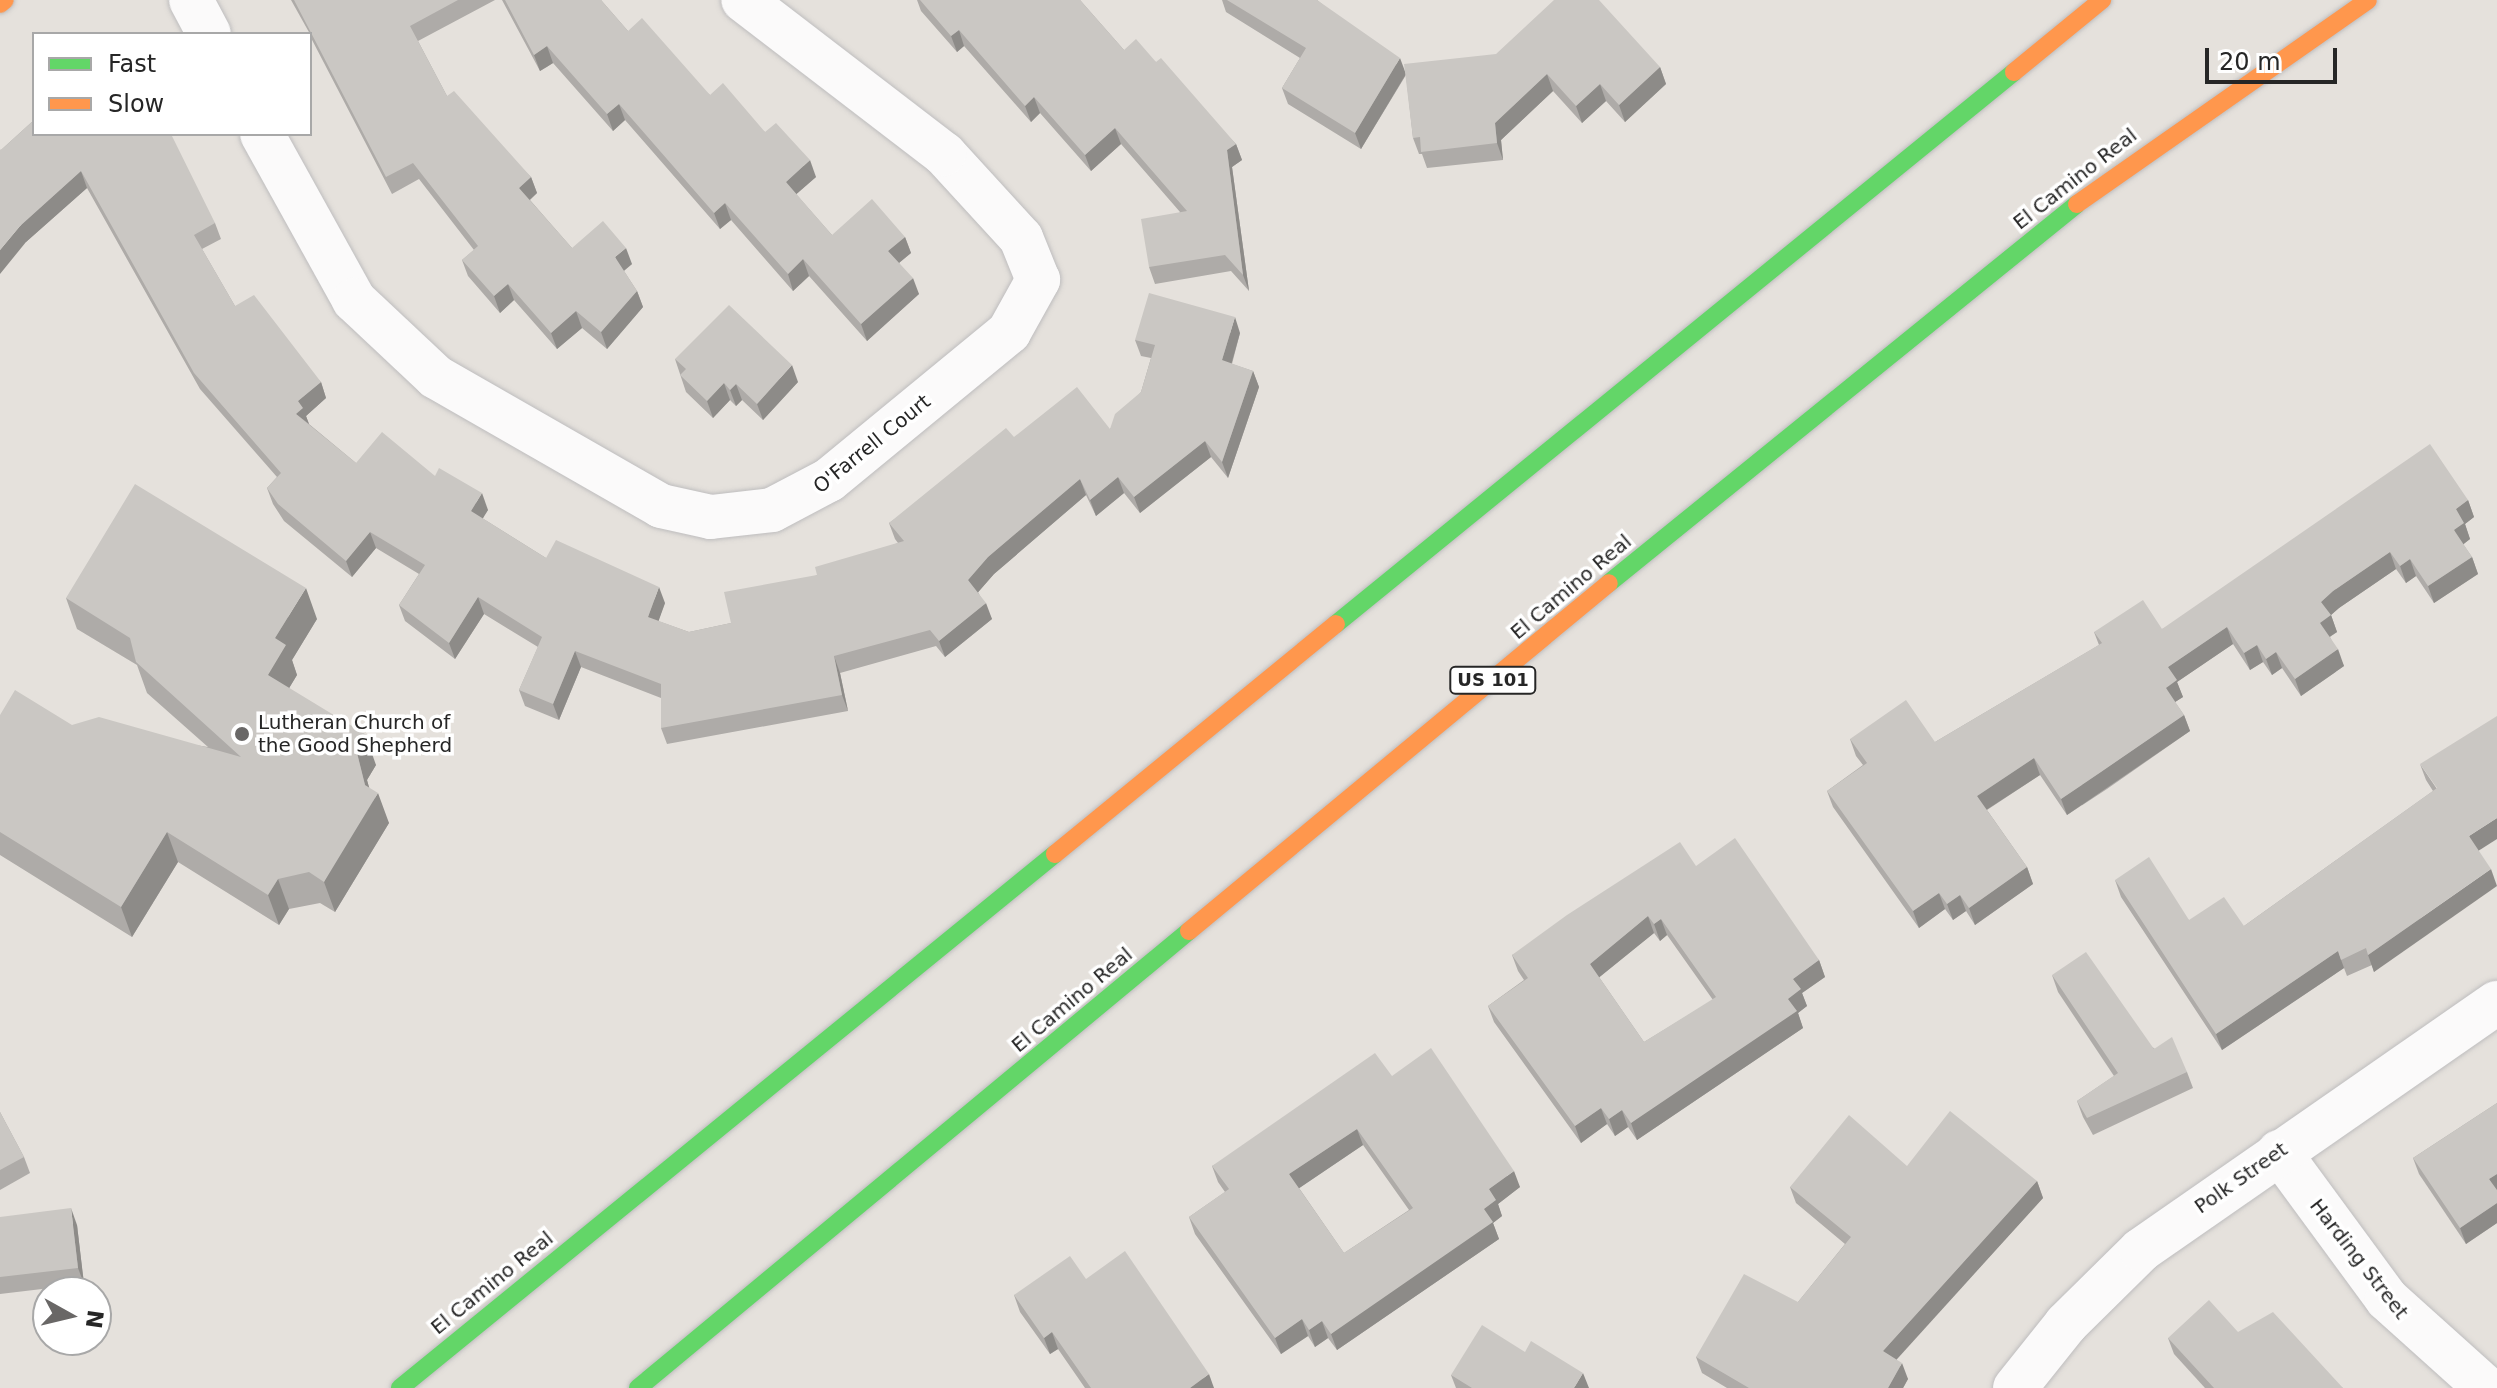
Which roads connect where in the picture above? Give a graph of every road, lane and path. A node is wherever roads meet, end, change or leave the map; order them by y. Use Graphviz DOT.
graph roads {
  1 [pos="5,0"];
  2 [pos="191,0"];
  3 [pos="743,0"];
  4 [pos="2102,0"];
  5 [pos="2368,0"];
  6 [pos="0,4"];
  7 [pos="208,32"];
  8 [pos="263,136"];
  9 [pos="2497,1003"];
  10 [pos="2279,1152"];
  11 [pos="400,1388"];
  12 [pos="638,1388"];
  13 [pos="2015,1388"];
  14 [pos="2486,1388"];
  1 -- 6 [label="main road"];
  2 -- 7 [label="street"];
  3 -- 8 [label="street, O'Farrell Court"];
  4 -- 11 [label="main road, El Camino Real"];
  5 -- 12 [label="main road, El Camino Real / US 101"];
  9 -- 10 [label="street, Polk Street"];
  10 -- 13 [label="street, Polk Street"];
  10 -- 14 [label="street, Harding Street"];
}
